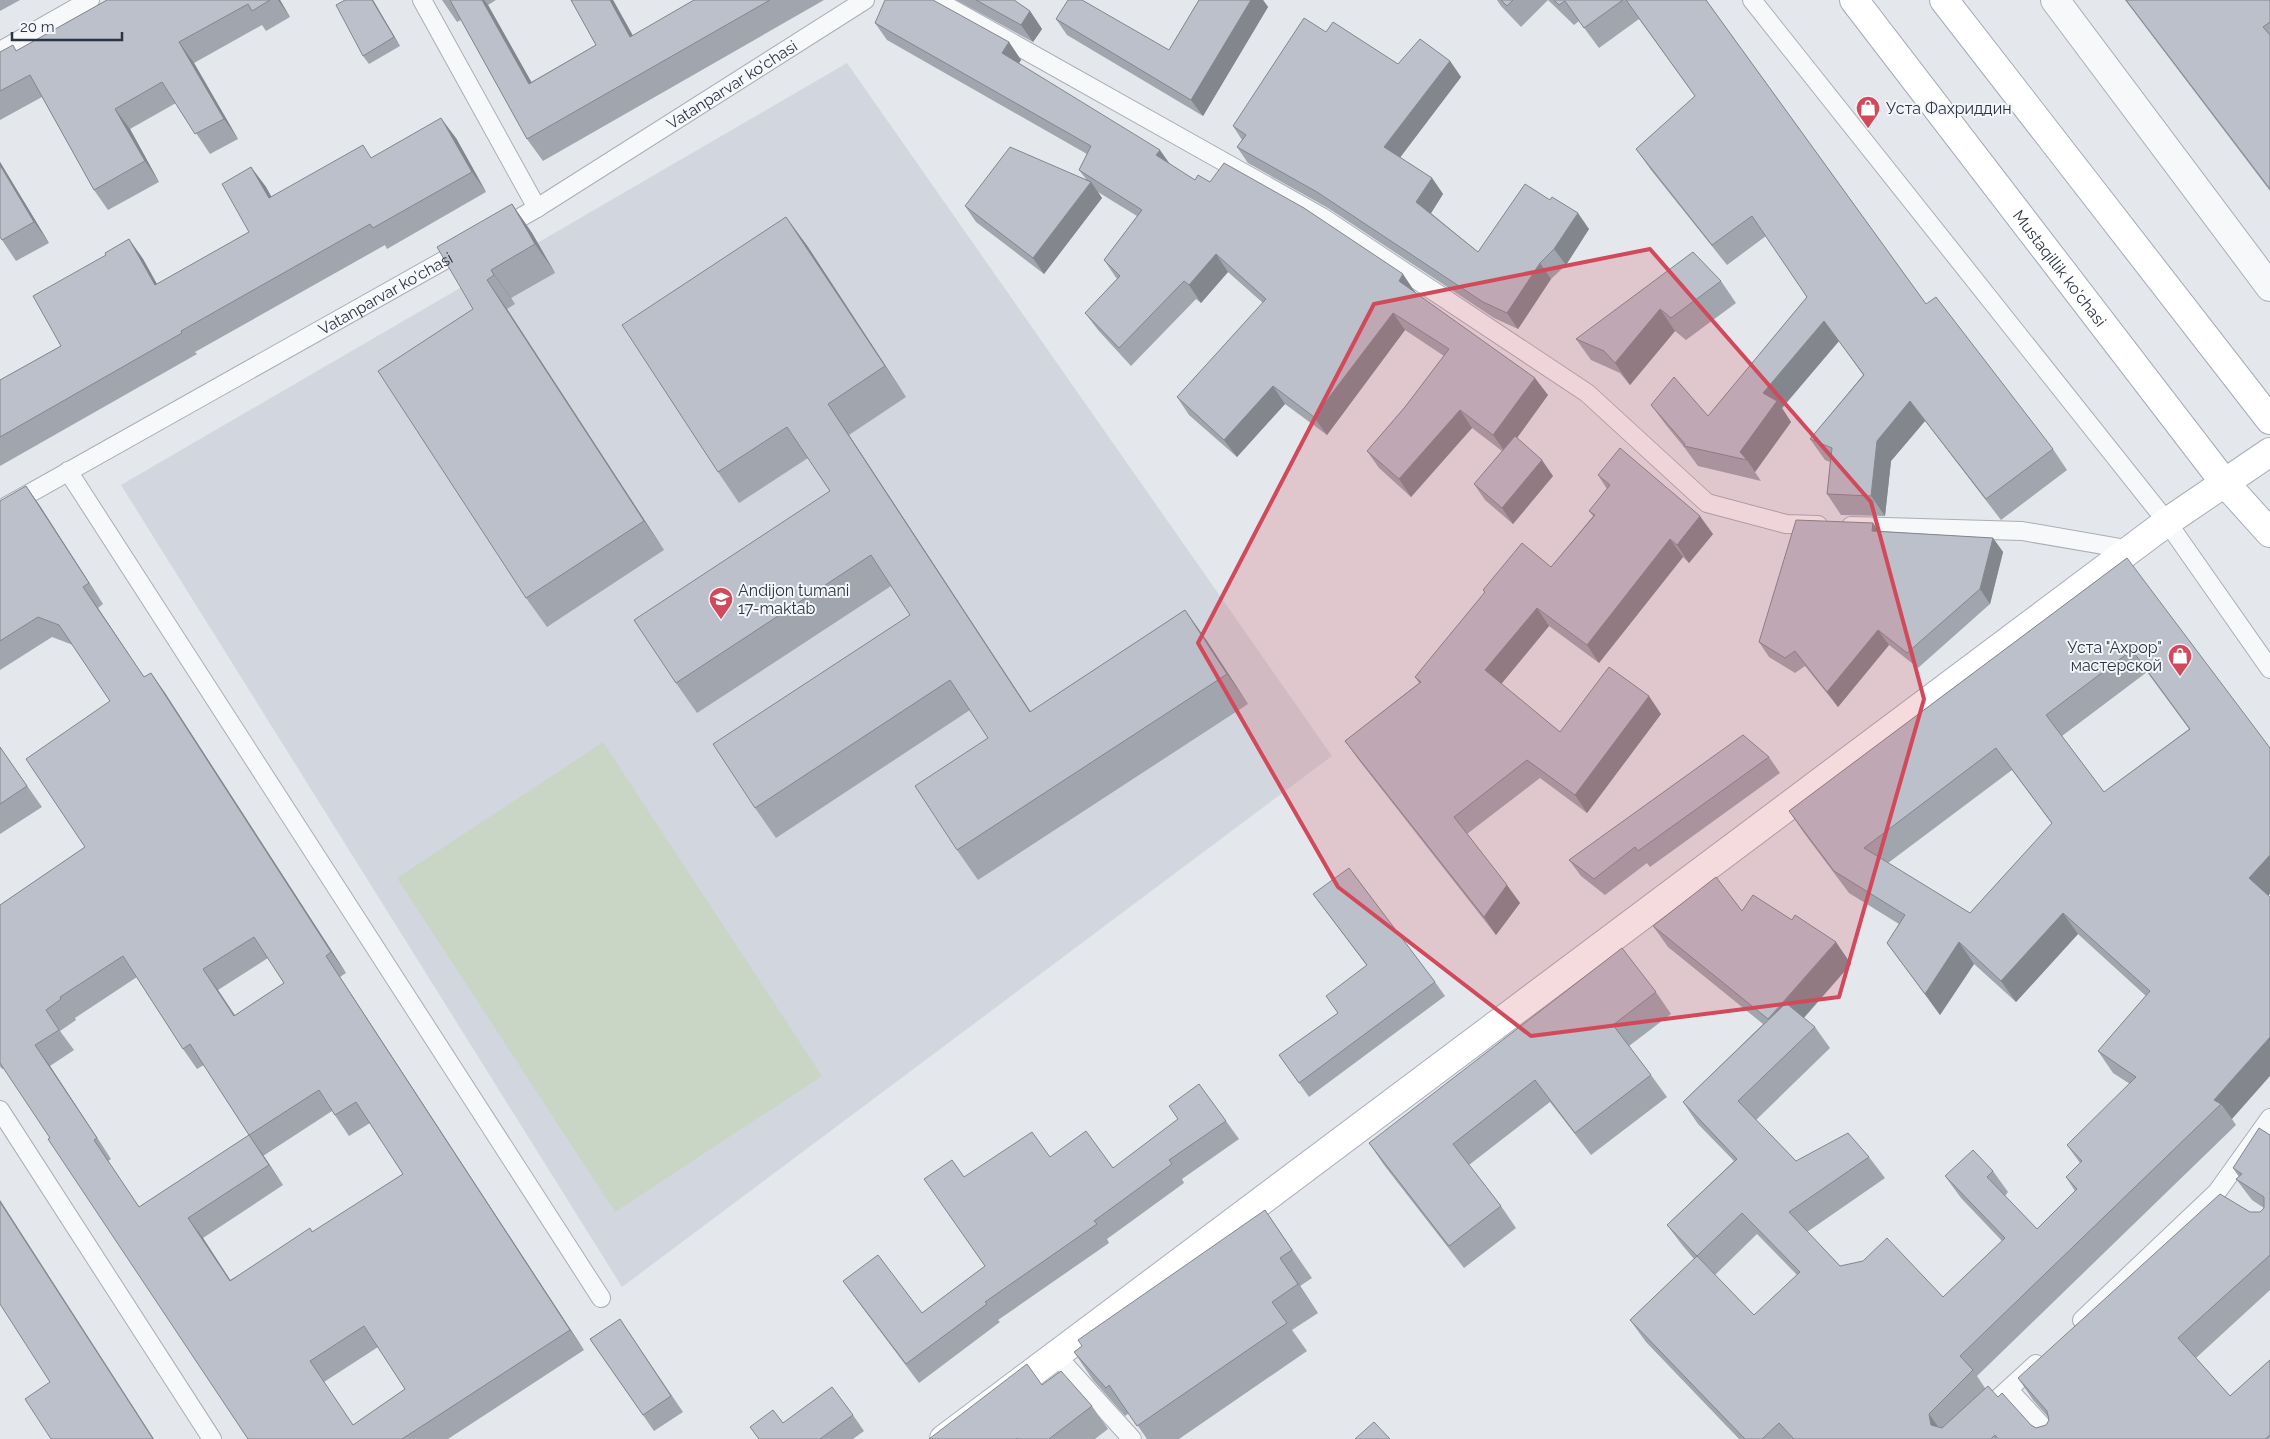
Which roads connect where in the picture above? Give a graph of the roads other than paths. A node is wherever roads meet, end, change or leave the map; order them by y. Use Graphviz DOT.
graph roads {
  1 [pos="90,0"];
  2 [pos="422,0"];
  3 [pos="865,0"];
  4 [pos="936,0"];
  5 [pos="1752,0"];
  6 [pos="1854,0"];
  7 [pos="1944,0"];
  8 [pos="2054,0"];
  9 [pos="0,51"];
  10 [pos="537,208"];
  11 [pos="2270,287"];
  12 [pos="2270,420"];
  13 [pos="2270,452"];
  14 [pos="68,471"];
  15 [pos="2224,482"];
  16 [pos="0,510"];
  17 [pos="2167,522"];
  18 [pos="2270,533"];
  19 [pos="2132,550"];
  20 [pos="2270,669"];
  21 [pos="0,1110"];
  22 [pos="2270,1118"];
  23 [pos="2217,1192"];
  24 [pos="2232,1201"];
  25 [pos="601,1298"];
  26 [pos="2073,1328"];
  27 [pos="2052,1349"];
  28 [pos="1056,1355"];
  29 [pos="2009,1390"];
  30 [pos="212,1439"];
  31 [pos="944,1439"];
  32 [pos="1132,1439"];
  33 [pos="1954,1439"];
  34 [pos="2054,1439"];
  1 -- 9 [label="lane"];
  2 -- 10 [label="lane"];
  3 -- 10 [label="lane, Vatanparvar ko'chasi"];
  4 -- 19 [label="lane"];
  5 -- 17 [label="lane"];
  6 -- 15 [label="street, Mustaqillik ko'chasi"];
  7 -- 12 [label="street"];
  8 -- 11 [label="street"];
  10 -- 14 [label="lane, Vatanparvar ko'chasi"];
  13 -- 15 [label="street"];
  14 -- 16 [label="lane, Vatanparvar ko'chasi"];
  14 -- 25 [label="lane"];
  15 -- 17 [label="street"];
  15 -- 18 [label="street, Mustaqillik ko'chasi"];
  17 -- 19 [label="street"];
  17 -- 20 [label="lane"];
  19 -- 28 [label="street"];
  21 -- 30 [label="lane"];
  22 -- 23 [label="lane"];
  23 -- 24 [label="lane"];
  23 -- 26 [label="lane"];
  27 -- 29 [label="lane"];
  28 -- 31 [label="street"];
  28 -- 32 [label="lane"];
  29 -- 33 [label="lane"];
  29 -- 34 [label="lane"];
}
